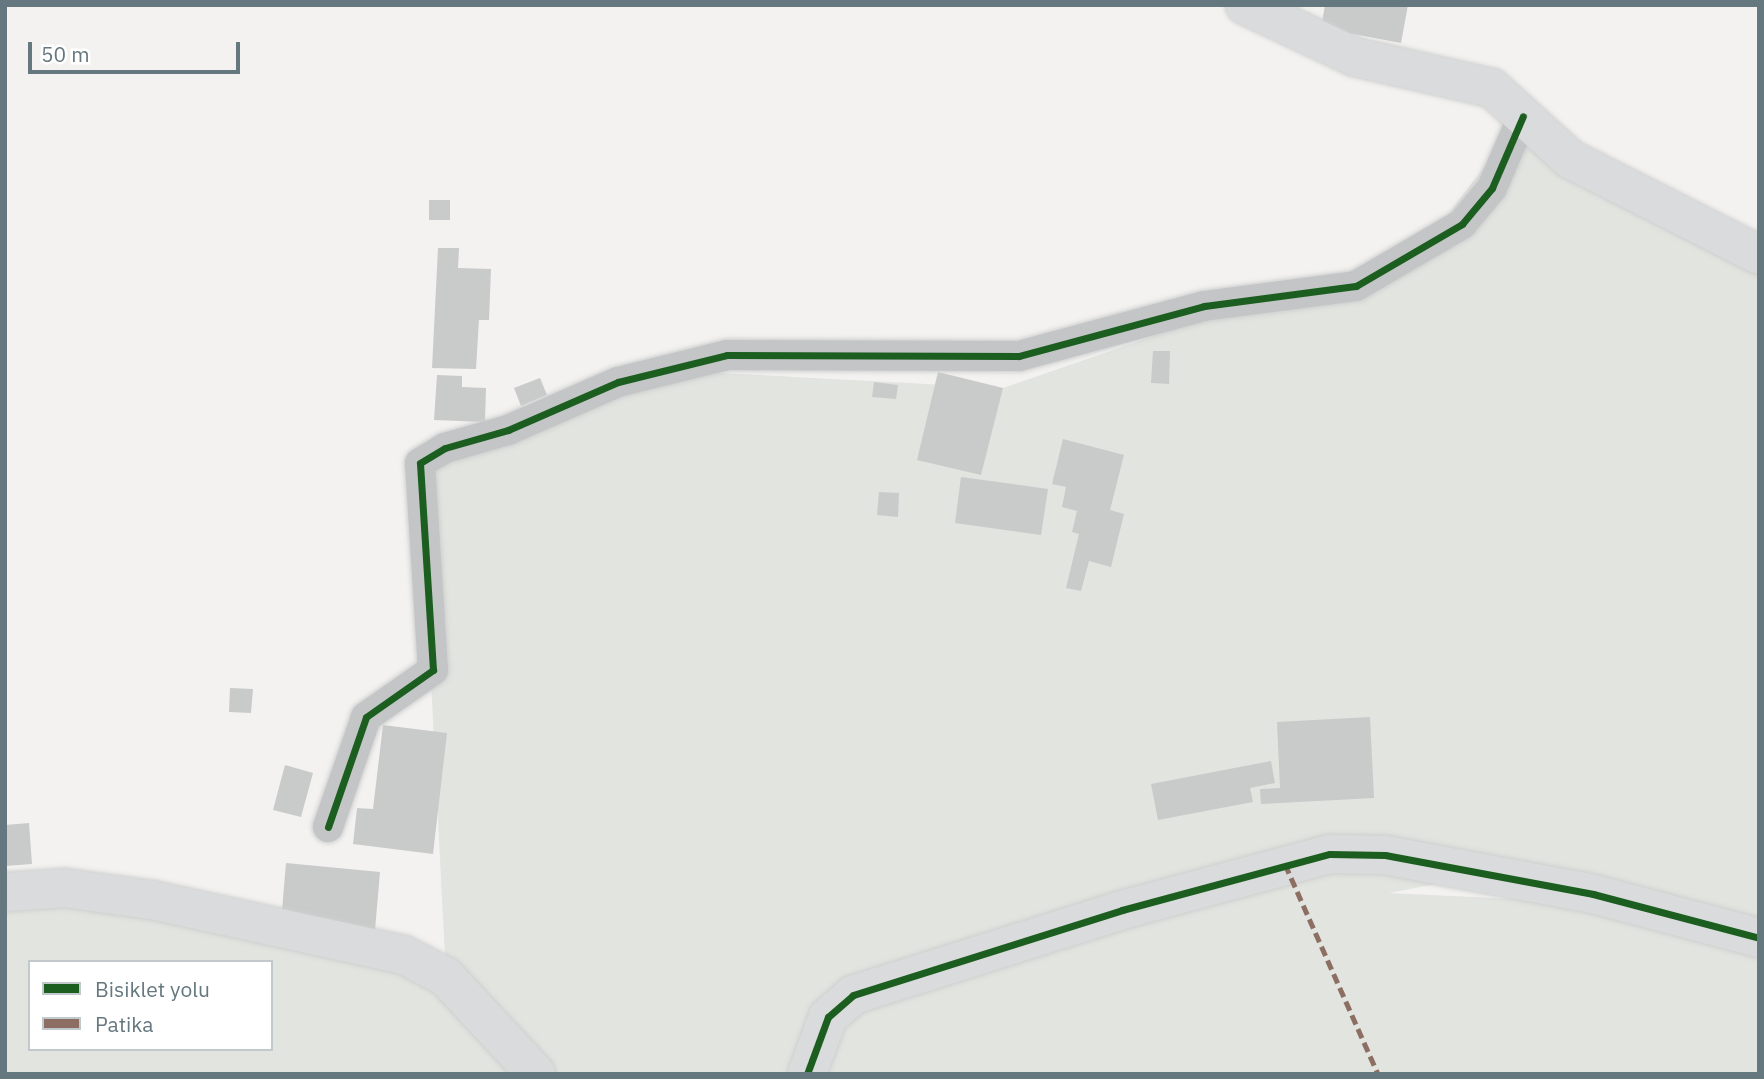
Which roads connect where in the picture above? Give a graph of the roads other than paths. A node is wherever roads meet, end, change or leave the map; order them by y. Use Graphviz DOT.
graph roads {
  1 [pos="1245,5"];
  2 [pos="1523,116"];
  3 [pos="1759,255"];
  4 [pos="328,827"];
  5 [pos="5,892"];
  6 [pos="1759,938"];
  7 [pos="536,1074"];
  8 [pos="807,1074"];
  1 -- 2 [label="street"];
  2 -- 3 [label="street"];
  2 -- 4 [label="street"];
  5 -- 7 [label="street"];
  6 -- 8 [label="street"];
}
